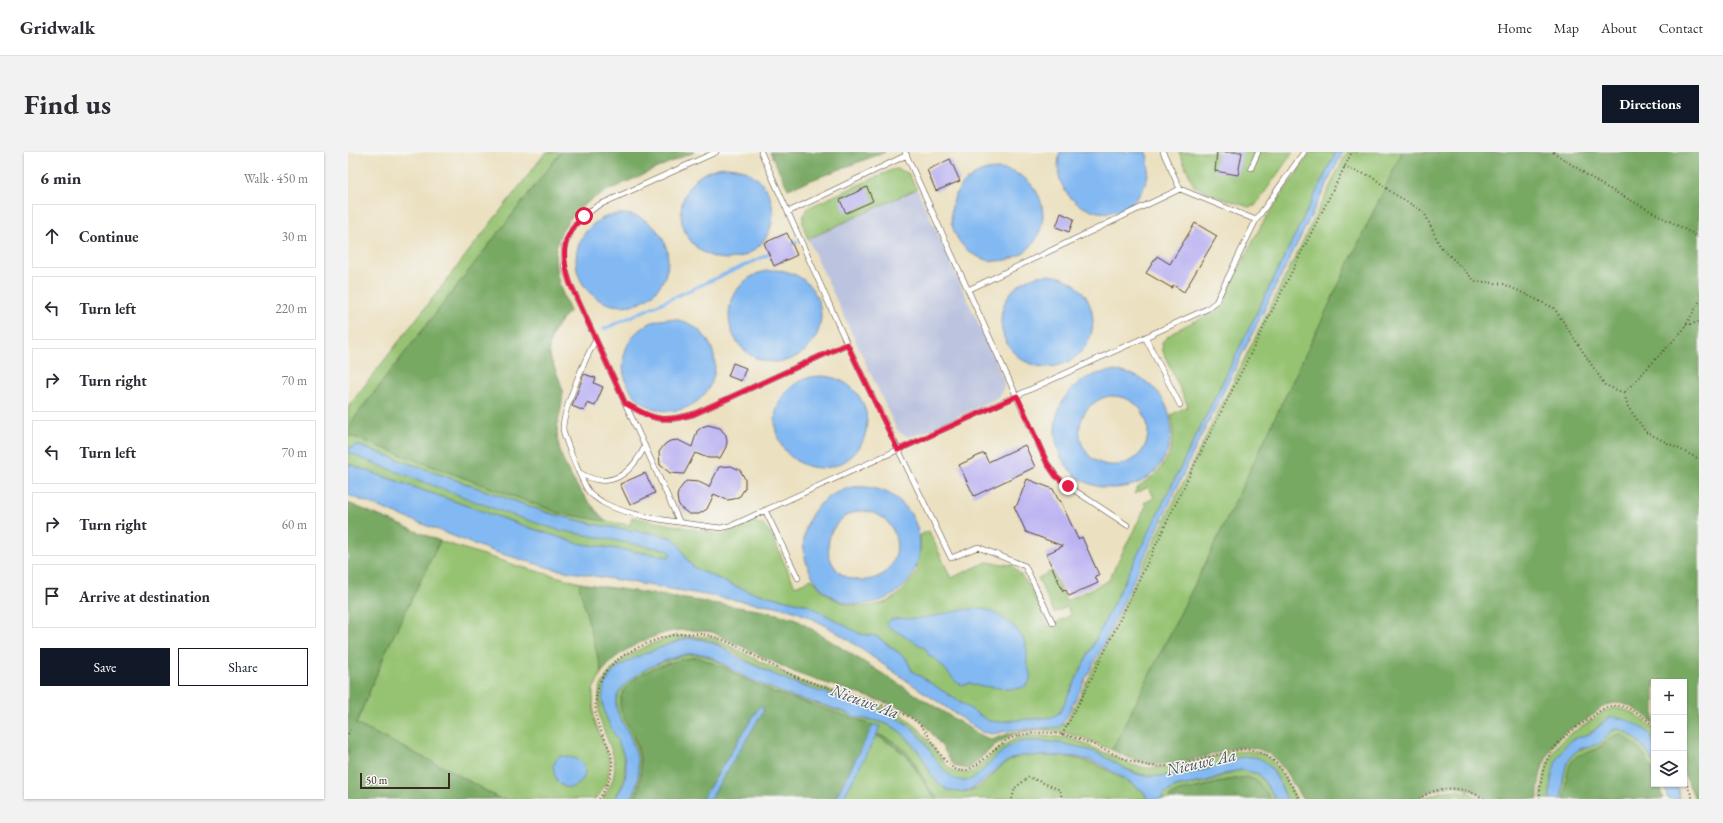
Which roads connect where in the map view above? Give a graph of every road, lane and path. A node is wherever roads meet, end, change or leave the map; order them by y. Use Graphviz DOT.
graph roads {
  1 [pos="716,152"];
  2 [pos="761,152"];
  3 [pos="1163,152"];
  4 [pos="1258,152"];
  5 [pos="1304,152"];
  6 [pos="1352,152"];
  7 [pos="1553,152"];
  8 [pos="906,154"];
  9 [pos="1344,167"];
  10 [pos="1251,168"];
  11 [pos="1180,190"];
  12 [pos="788,212"];
  13 [pos="1256,220"];
  14 [pos="1699,237"];
  15 [pos="968,290"];
  16 [pos="1699,302"];
  17 [pos="1699,322"];
  18 [pos="1686,325"];
  19 [pos="1145,337"];
  20 [pos="596,340"];
  21 [pos="847,344"];
  22 [pos="1624,393"];
  23 [pos="1017,396"];
  24 [pos="625,403"];
  25 [pos="1180,405"];
  26 [pos="645,446"];
  27 [pos="898,450"];
  28 [pos="1699,459"];
  29 [pos="579,473"];
  30 [pos="765,510"];
  31 [pos="679,521"];
  32 [pos="1127,525"];
  33 [pos="798,578"];
  34 [pos="1053,623"];
  35 [pos="1651,725"];
  36 [pos="350,730"];
  37 [pos="348,734"];
  38 [pos="1062,735"];
  39 [pos="1687,785"];
  40 [pos="599,799"];
  41 [pos="1012,799"];
  42 [pos="1062,799"];
  43 [pos="1300,799"];
  44 [pos="1419,799"];
  45 [pos="1484,799"];
  46 [pos="1540,799"];
  47 [pos="1693,799"];
  1 -- 20 [label="lane"];
  2 -- 12 [label="lane"];
  3 -- 11 [label="lane"];
  4 -- 10 [label="lane"];
  5 -- 13 [label="lane"];
  6 -- 9 [label="path"];
  7 -- 14 [label="path"];
  8 -- 12 [label="lane"];
  8 -- 15 [label="lane"];
  9 -- 22 [label="path"];
  9 -- 38 [label="path"];
  11 -- 13 [label="lane"];
  11 -- 15 [label="lane"];
  12 -- 21 [label="lane"];
  13 -- 19 [label="lane"];
  15 -- 23 [label="lane"];
  16 -- 18 [label="path"];
  17 -- 18 [label="path"];
  18 -- 22 [label="path"];
  19 -- 23 [label="lane"];
  19 -- 25 [label="lane"];
  20 -- 24 [label="lane"];
  20 -- 29 [label="lane"];
  21 -- 24 [label="lane"];
  21 -- 27 [label="lane"];
  22 -- 28 [label="path"];
  23 -- 27 [label="lane"];
  23 -- 32 [label="lane"];
  24 -- 26 [label="lane"];
  26 -- 29 [label="lane"];
  26 -- 31 [label="lane"];
  27 -- 30 [label="lane"];
  27 -- 34 [label="lane"];
  29 -- 31 [label="lane"];
  30 -- 31 [label="lane"];
  30 -- 33 [label="lane"];
  35 -- 46 [label="path"];
  36 -- 37 [label="path"];
  38 -- 40 [label="path"];
  38 -- 43 [label="path"];
  39 -- 47 [label="path"];
  41 -- 42 [label="path"];
  44 -- 45 [label="path"];
}
